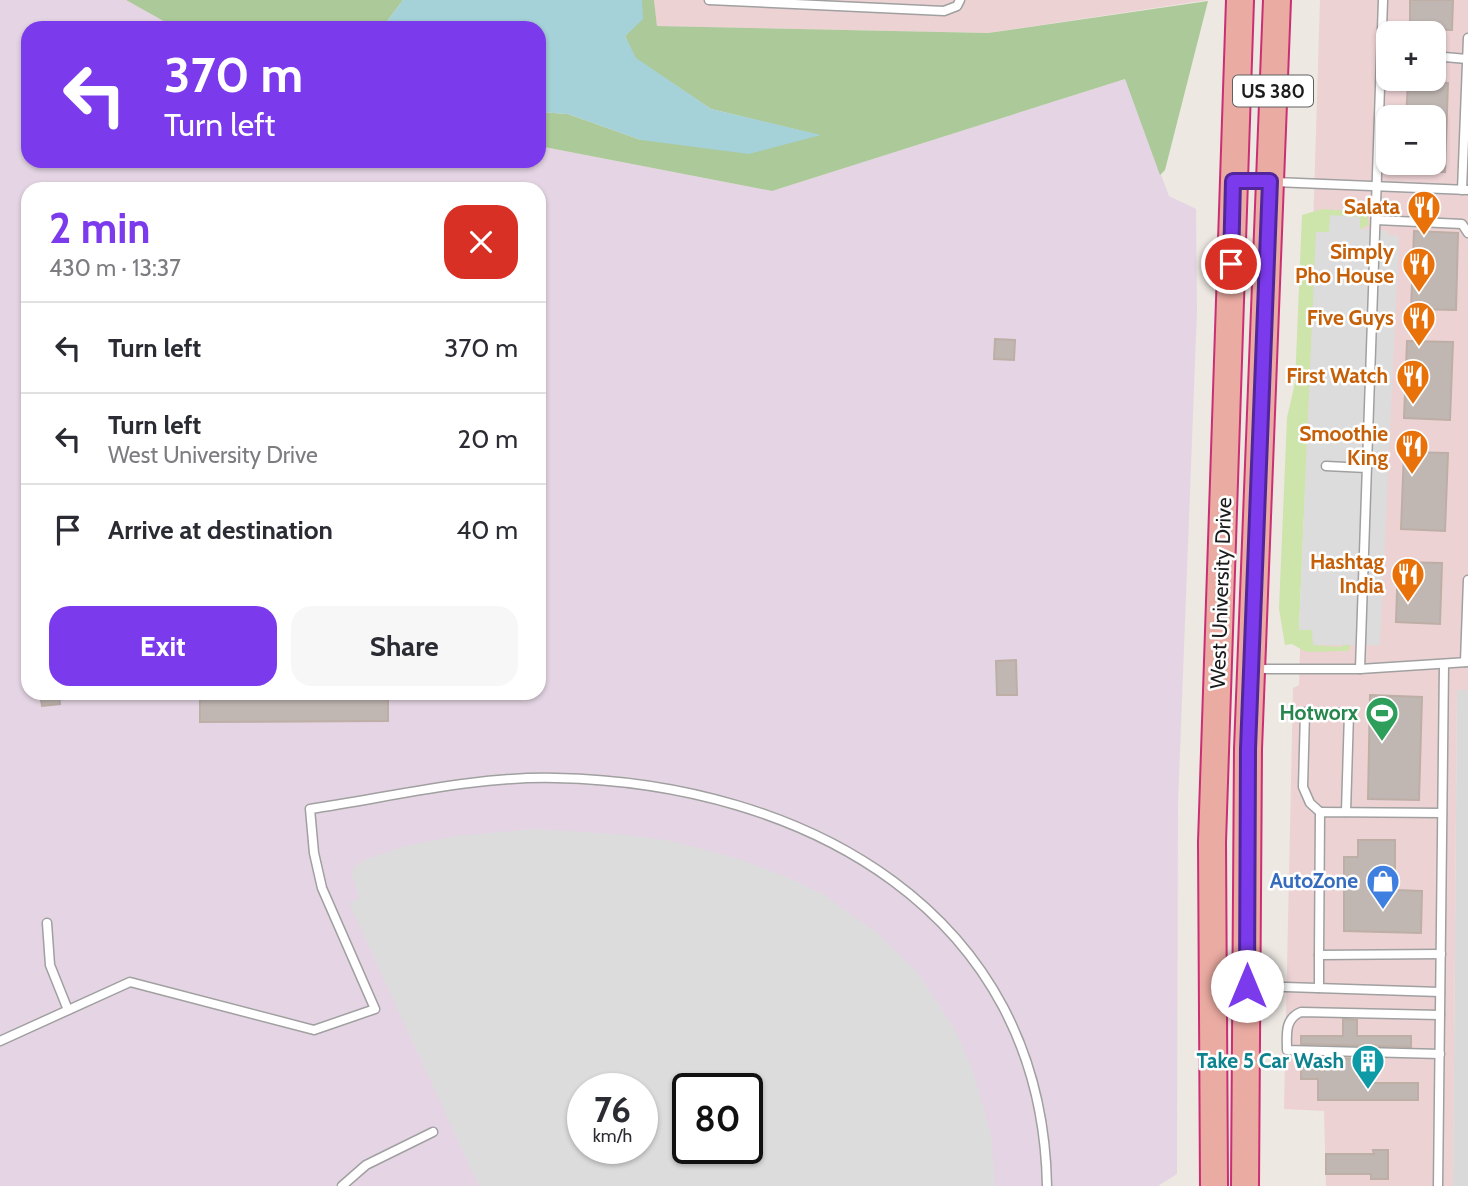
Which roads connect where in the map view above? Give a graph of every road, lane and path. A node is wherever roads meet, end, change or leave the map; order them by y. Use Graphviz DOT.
graph roads {
  1 [pos="709,0"];
  2 [pos="960,0"];
  3 [pos="1240,0"];
  4 [pos="1246,0"];
  5 [pos="1277,0"];
  6 [pos="1383,0"];
  7 [pos="1384,21"];
  8 [pos="1468,38"];
  9 [pos="1446,57"];
  10 [pos="1467,59"];
  11 [pos="1383,91"];
  12 [pos="1233,181"];
  13 [pos="1270,181"];
  14 [pos="1378,186"];
  15 [pos="1465,190"];
  16 [pos="1376,220"];
  17 [pos="1468,233"];
  18 [pos="1226,442"];
  19 [pos="1326,466"];
  20 [pos="1367,468"];
  21 [pos="1468,580"];
  22 [pos="1467,662"];
  23 [pos="1444,664"];
  24 [pos="1251,669"];
  25 [pos="1360,669"];
  26 [pos="1218,670"];
  27 [pos="1320,812"];
  28 [pos="1346,813"];
  29 [pos="1442,813"];
  30 [pos="47,923"];
  31 [pos="1441,954"];
  32 [pos="1319,955"];
  33 [pos="1247,986"];
  34 [pos="1319,988"];
  35 [pos="1440,992"];
  36 [pos="68,1010"];
  37 [pos="1440,1015"];
  38 [pos="0,1041"];
  39 [pos="1440,1054"];
  40 [pos="433,1132"];
  41 [pos="342,1186"];
  42 [pos="1046,1186"];
  43 [pos="1214,1186"];
  44 [pos="1245,1186"];
  45 [pos="1438,1186"];
  1 -- 2 [label="lane"];
  3 -- 12 [label="highway, West University Drive / US 380"];
  4 -- 13 [label="highway"];
  5 -- 13 [label="highway, West University Drive / US 380"];
  6 -- 7 [label="lane"];
  8 -- 10 [label="lane"];
  9 -- 10 [label="lane"];
  10 -- 15 [label="lane"];
  11 -- 14 [label="lane"];
  12 -- 13 [label="highway"];
  12 -- 18 [label="highway, West University Drive / US 380"];
  13 -- 14 [label="lane"];
  13 -- 24 [label="highway, West University Drive / US 380"];
  14 -- 15 [label="lane"];
  14 -- 16 [label="lane"];
  16 -- 17 [label="lane"];
  16 -- 20 [label="lane"];
  18 -- 24 [label="highway"];
  18 -- 26 [label="highway, West University Drive / US 380"];
  19 -- 20 [label="lane"];
  20 -- 25 [label="lane"];
  21 -- 22 [label="lane"];
  22 -- 23 [label="lane"];
  23 -- 25 [label="lane"];
  23 -- 29 [label="lane"];
  24 -- 25 [label="lane"];
  24 -- 26 [label="highway"];
  24 -- 33 [label="highway, West University Drive / US 380"];
  26 -- 43 [label="highway, West University Drive / US 380"];
  27 -- 28 [label="lane"];
  27 -- 28 [label="lane"];
  27 -- 32 [label="lane"];
  28 -- 29 [label="lane"];
  29 -- 31 [label="lane"];
  30 -- 36 [label="lane"];
  31 -- 32 [label="lane"];
  31 -- 35 [label="lane"];
  32 -- 34 [label="lane"];
  33 -- 34 [label="lane"];
  33 -- 44 [label="highway, West University Drive / US 380"];
  34 -- 35 [label="lane"];
  35 -- 37 [label="lane"];
  36 -- 38 [label="lane"];
  36 -- 42 [label="lane"];
  37 -- 39 [label="lane"];
  37 -- 39 [label="lane"];
  39 -- 45 [label="lane"];
  40 -- 41 [label="lane"];
}
